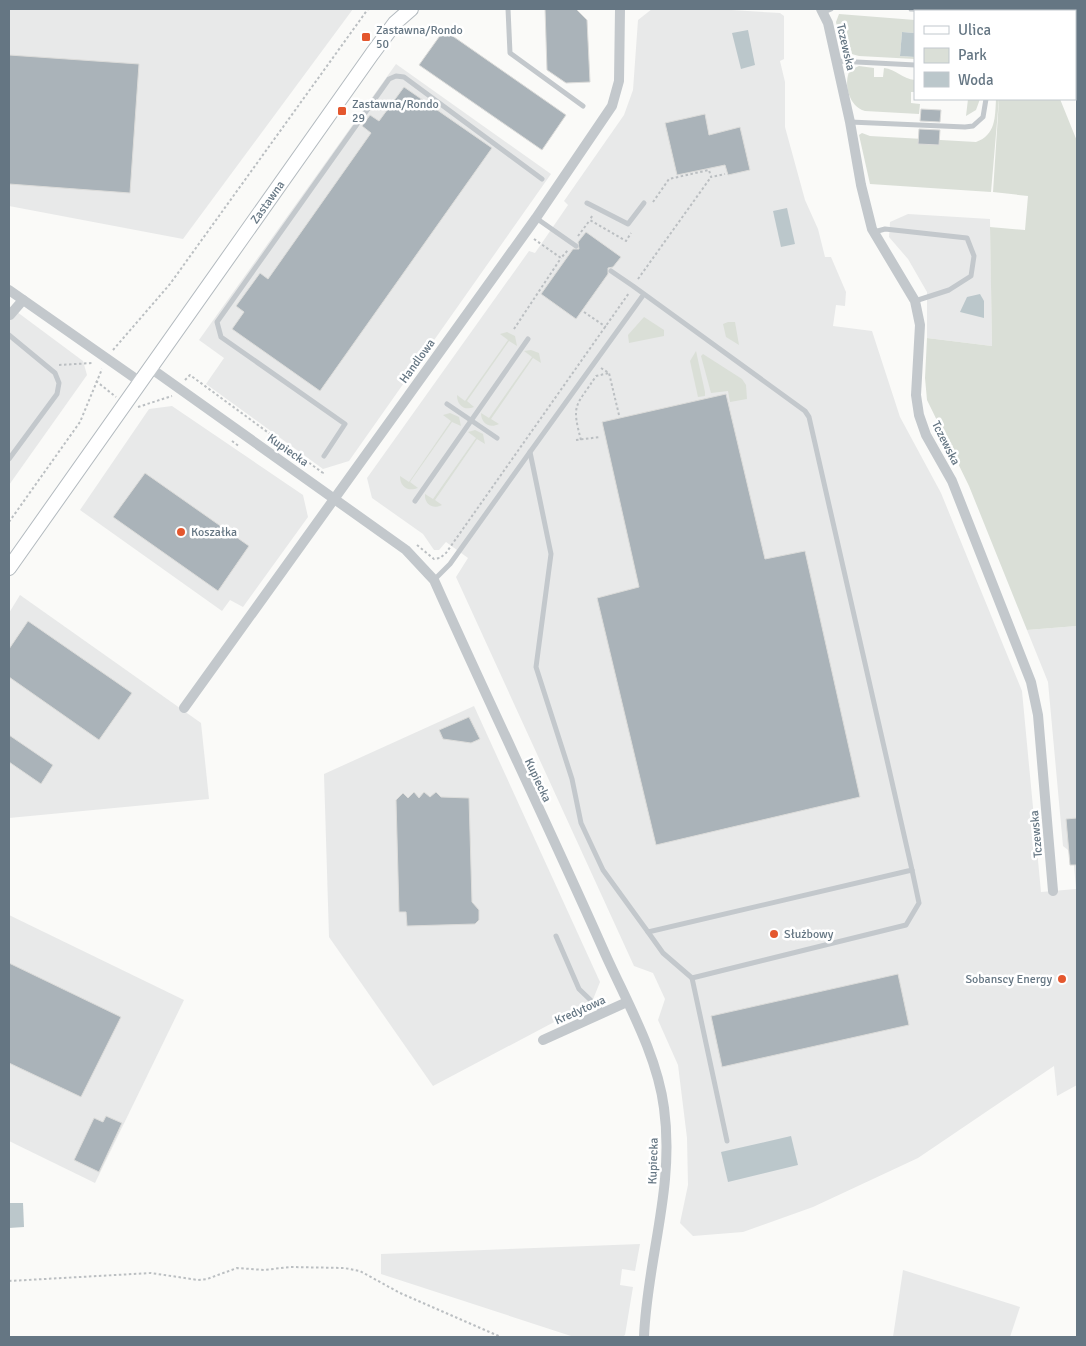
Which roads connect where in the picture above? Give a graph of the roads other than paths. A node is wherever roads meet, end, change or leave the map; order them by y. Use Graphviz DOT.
graph roads {
  1 [pos="410,9"];
  2 [pos="508,9"];
  3 [pos="620,9"];
  4 [pos="911,9"];
  5 [pos="825,10"];
  6 [pos="936,10"];
  7 [pos="397,16"];
  8 [pos="836,61"];
  9 [pos="914,65"];
  10 [pos="986,100"];
  11 [pos="583,106"];
  12 [pos="850,122"];
  13 [pos="542,179"];
  14 [pos="587,202"];
  15 [pos="644,203"];
  16 [pos="536,218"];
  17 [pos="874,232"];
  18 [pos="576,246"];
  19 [pos="611,271"];
  20 [pos="9,290"];
  21 [pos="644,294"];
  22 [pos="23,300"];
  23 [pos="915,301"];
  24 [pos="9,315"];
  25 [pos="9,335"];
  26 [pos="528,340"];
  27 [pos="148,367"];
  28 [pos="139,381"];
  29 [pos="446,404"];
  30 [pos="470,420"];
  31 [pos="497,438"];
  32 [pos="530,452"];
  33 [pos="324,456"];
  34 [pos="9,459"];
  35 [pos="334,498"];
  36 [pos="415,501"];
  37 [pos="9,568"];
  38 [pos="434,580"];
  39 [pos="184,708"];
  40 [pos="912,870"];
  41 [pos="1053,891"];
  42 [pos="648,932"];
  43 [pos="556,936"];
  44 [pos="692,978"];
  45 [pos="626,1002"];
  46 [pos="603,1013"];
  47 [pos="543,1040"];
  48 [pos="727,1141"];
  49 [pos="644,1337"];
  1 -- 7 [label="main road, Zastawna"];
  2 -- 11 [label="lane"];
  3 -- 16 [label="street, Handlowa"];
  4 -- 6 [label="lane"];
  5 -- 8 [label="street, Tczewska"];
  7 -- 27 [label="main road, Zastawna"];
  8 -- 9 [label="lane"];
  8 -- 12 [label="street, Tczewska"];
  10 -- 12 [label="lane"];
  12 -- 17 [label="street, Tczewska"];
  13 -- 33 [label="lane"];
  14 -- 15 [label="lane"];
  16 -- 18 [label="lane"];
  16 -- 35 [label="street, Handlowa"];
  17 -- 23 [label="street, Tczewska"];
  17 -- 23 [label="lane"];
  19 -- 21 [label="lane"];
  20 -- 22 [label="street"];
  21 -- 32 [label="lane"];
  21 -- 40 [label="lane"];
  22 -- 24 [label="street"];
  22 -- 28 [label="street"];
  23 -- 41 [label="street, Tczewska"];
  25 -- 34 [label="lane"];
  26 -- 30 [label="lane"];
  27 -- 28 [label="main road, Zastawna"];
  27 -- 35 [label="street, Kupiecka"];
  28 -- 37 [label="main road, Zastawna"];
  29 -- 30 [label="lane"];
  30 -- 31 [label="lane"];
  30 -- 36 [label="lane"];
  32 -- 38 [label="lane"];
  32 -- 42 [label="lane"];
  35 -- 38 [label="street, Kupiecka"];
  35 -- 39 [label="street, Handlowa"];
  38 -- 45 [label="street, Kupiecka"];
  40 -- 42 [label="lane"];
  40 -- 44 [label="lane"];
  42 -- 44 [label="lane"];
  43 -- 46 [label="lane"];
  44 -- 48 [label="lane"];
  45 -- 46 [label="street, Kredytowa"];
  45 -- 49 [label="street, Kupiecka"];
  46 -- 47 [label="street, Kredytowa"];
}
